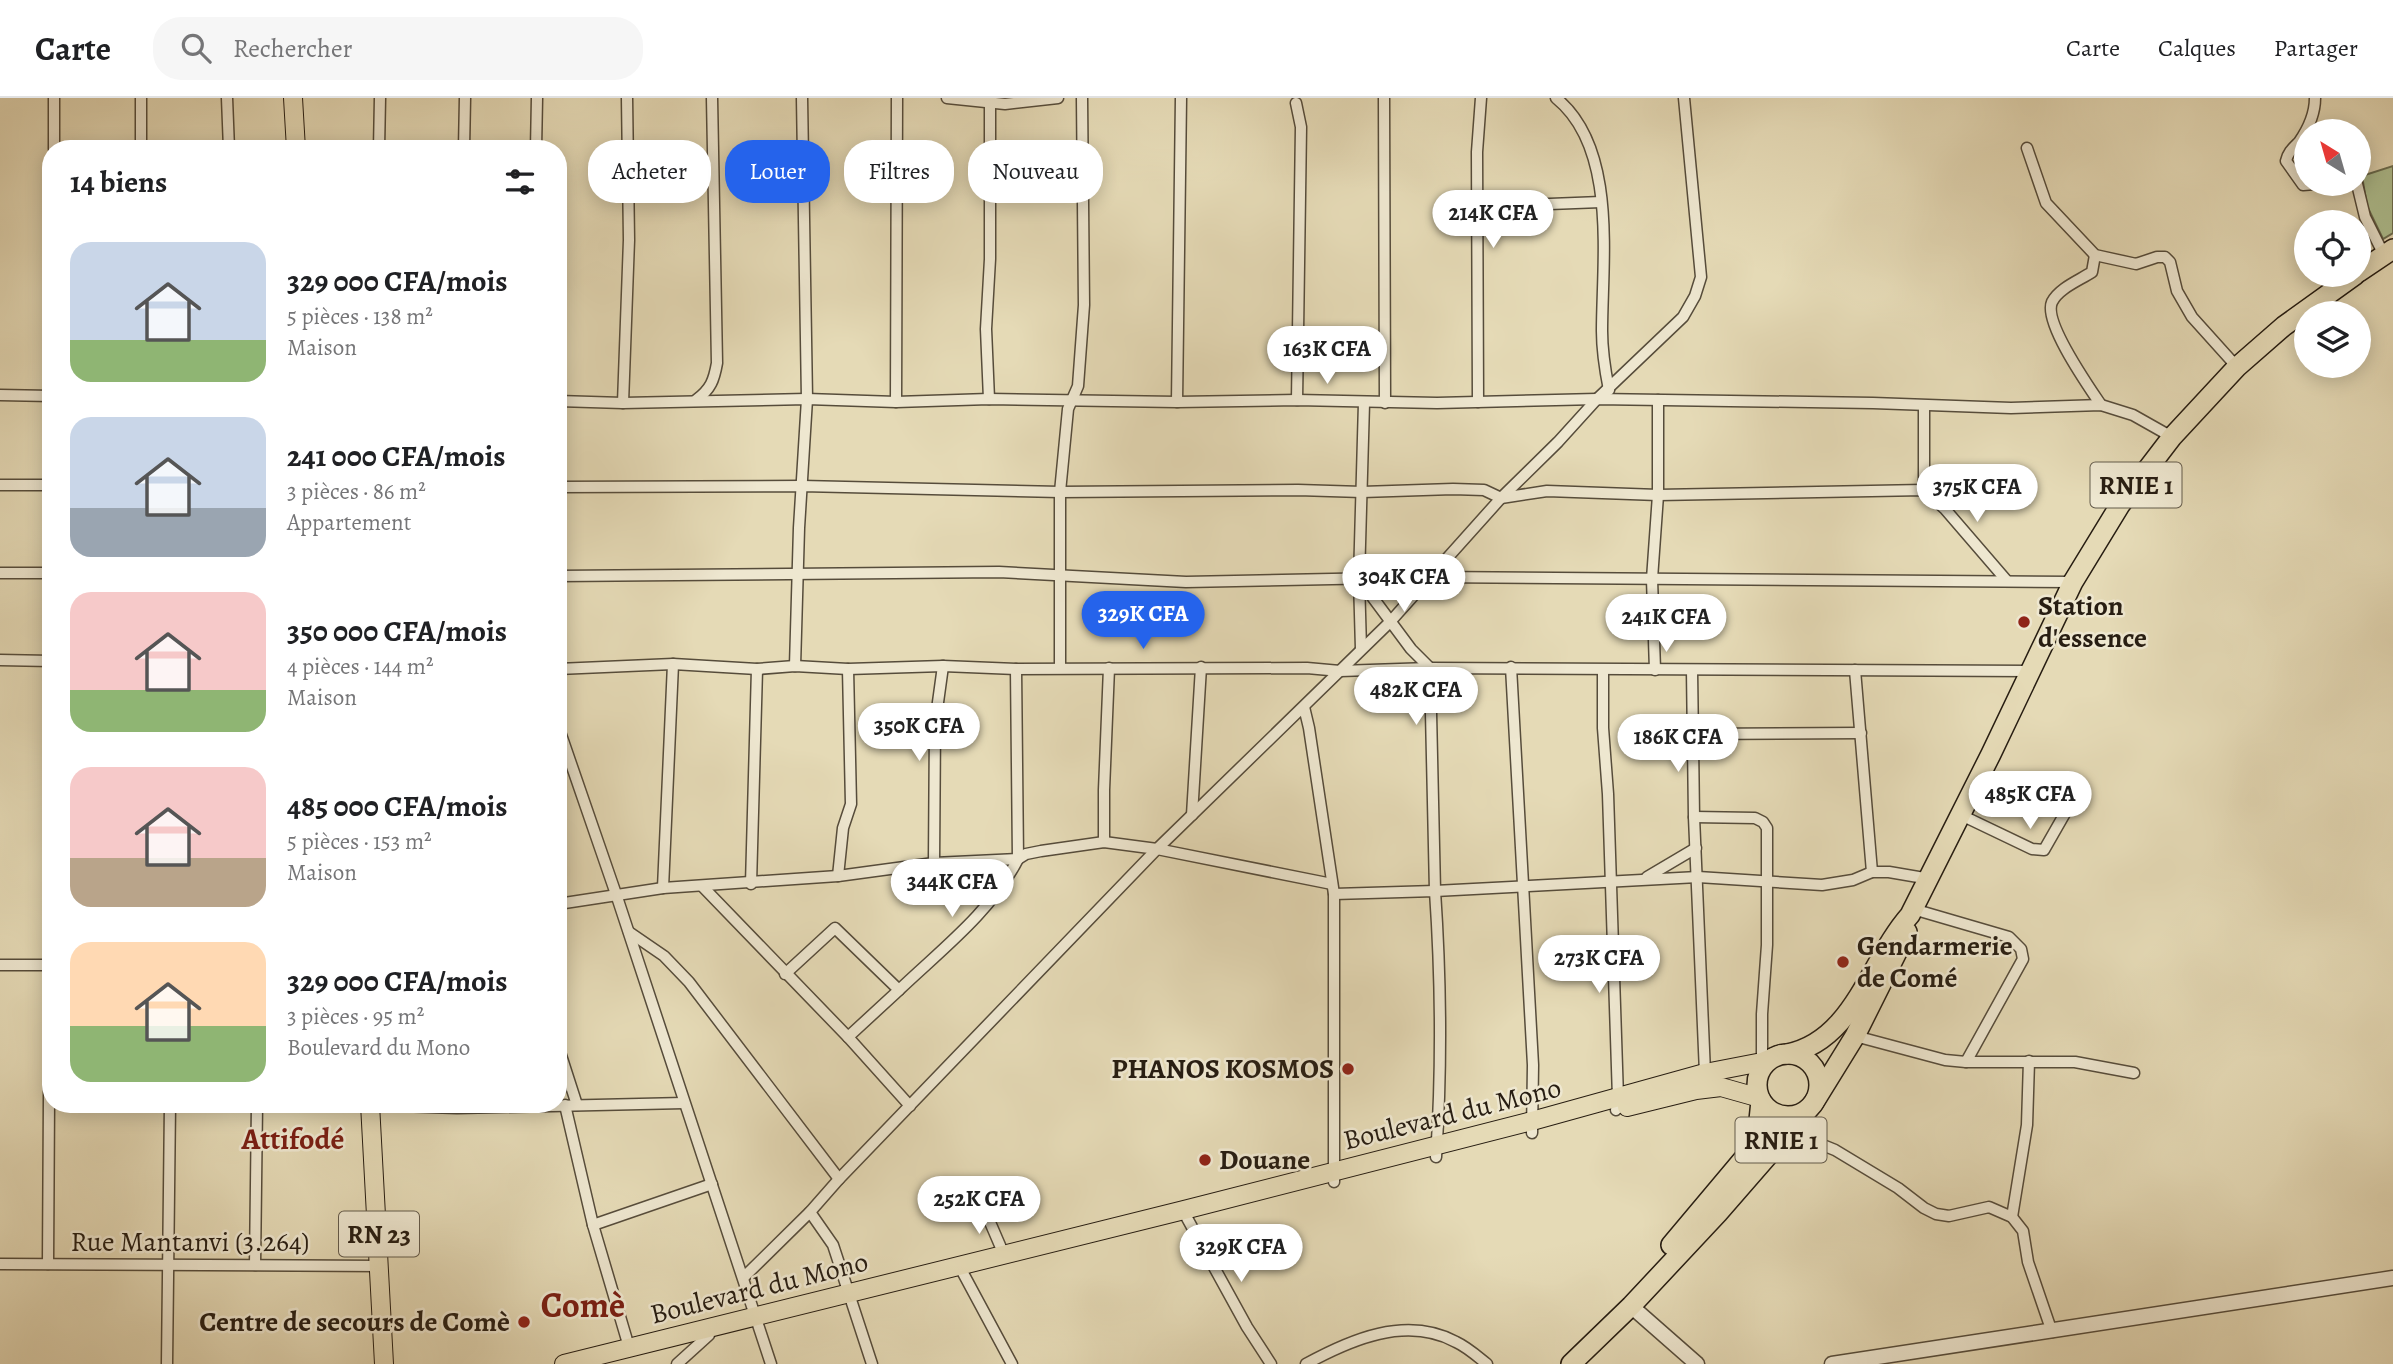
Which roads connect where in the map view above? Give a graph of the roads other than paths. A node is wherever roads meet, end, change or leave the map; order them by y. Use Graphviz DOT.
graph roads {
  1 [pos="54,98"];
  2 [pos="141,98"];
  3 [pos="228,98"];
  4 [pos="293,98"];
  5 [pos="380,98"];
  6 [pos="465,98"];
  7 [pos="537,98"];
  8 [pos="626,98"];
  9 [pos="712,98"];
  10 [pos="803,98"];
  11 [pos="897,98"];
  12 [pos="947,98"];
  13 [pos="1058,98"];
  14 [pos="1082,98"];
  15 [pos="1181,98"];
  16 [pos="1384,98"];
  17 [pos="1481,98"];
  18 [pos="1556,98"];
  19 [pos="1684,98"];
  20 [pos="2315,98"];
  21 [pos="991,100"];
  22 [pos="1296,103"];
  23 [pos="2311,119"];
  24 [pos="54,140"];
  25 [pos="141,140"];
  26 [pos="229,140"];
  27 [pos="295,140"];
  28 [pos="379,140"];
  29 [pos="464,140"];
  30 [pos="536,140"];
  31 [pos="2294,144"];
  32 [pos="2027,148"];
  33 [pos="2294,172"];
  34 [pos="2360,196"];
  35 [pos="1601,202"];
  36 [pos="1478,207"];
  37 [pos="2389,252"];
  38 [pos="2095,256"];
  39 [pos="2371,264"];
  40 [pos="2339,287"];
  41 [pos="2237,367"];
  42 [pos="1609,390"];
  43 [pos="0,395"];
  44 [pos="42,396"];
  45 [pos="807,399"];
  46 [pos="1597,399"];
  47 [pos="696,400"];
  48 [pos="989,400"];
  49 [pos="1071,400"];
  50 [pos="1297,400"];
  51 [pos="1658,400"];
  52 [pos="567,401"];
  53 [pos="896,402"];
  54 [pos="1177,402"];
  55 [pos="1478,402"];
  56 [pos="623,403"];
  57 [pos="1364,403"];
  58 [pos="1385,403"];
  59 [pos="2101,405"];
  60 [pos="1924,406"];
  61 [pos="2172,437"];
  62 [pos="0,485"];
  63 [pos="42,485"];
  64 [pos="802,486"];
  65 [pos="567,487"];
  66 [pos="1924,490"];
  67 [pos="1060,492"];
  68 [pos="1362,492"];
  69 [pos="1658,495"];
  70 [pos="1501,498"];
  71 [pos="0,573"];
  72 [pos="42,573"];
  73 [pos="799,574"];
  74 [pos="567,576"];
  75 [pos="1059,576"];
  76 [pos="1431,577"];
  77 [pos="1359,579"];
  78 [pos="1652,579"];
  79 [pos="2007,581"];
  80 [pos="2073,582"];
  81 [pos="1390,622"];
  82 [pos="1361,649"];
  83 [pos="0,660"];
  84 [pos="42,661"];
  85 [pos="673,664"];
  86 [pos="795,666"];
  87 [pos="943,666"];
  88 [pos="1109,667"];
  89 [pos="1201,667"];
  90 [pos="1430,667"];
  91 [pos="1511,667"];
  92 [pos="1016,668"];
  93 [pos="1060,668"];
  94 [pos="567,669"];
  95 [pos="757,669"];
  96 [pos="848,669"];
  97 [pos="1603,670"];
  98 [pos="1655,670"];
  99 [pos="1692,670"];
  100 [pos="1855,670"];
  101 [pos="1340,671"];
  102 [pos="2031,671"];
  103 [pos="1304,707"];
  104 [pos="1861,733"];
  105 [pos="1693,734"];
  106 [pos="567,752"];
  107 [pos="2080,787"];
  108 [pos="1192,815"];
  109 [pos="1961,816"];
  110 [pos="1694,817"];
  111 [pos="1104,842"];
  112 [pos="1696,848"];
  113 [pos="1157,849"];
  114 [pos="1018,859"];
  115 [pos="934,863"];
  116 [pos="1872,872"];
  117 [pos="838,876"];
  118 [pos="1698,877"];
  119 [pos="1644,878"];
  120 [pos="1930,879"];
  121 [pos="1769,881"];
  122 [pos="1609,882"];
  123 [pos="751,884"];
  124 [pos="703,887"];
  125 [pos="1522,887"];
  126 [pos="663,888"];
  127 [pos="1333,889"];
  128 [pos="1435,891"];
  129 [pos="617,897"];
  130 [pos="567,903"];
  131 [pos="1912,912"];
  132 [pos="629,932"];
  133 [pos="0,965"];
  134 [pos="42,965"];
  135 [pos="785,974"];
  136 [pos="899,990"];
  137 [pos="1855,1036"];
  138 [pos="848,1037"];
  139 [pos="1784,1054"];
  140 [pos="2029,1061"];
  141 [pos="1762,1062"];
  142 [pos="1966,1062"];
  143 [pos="1704,1073"];
  144 [pos="2134,1073"];
  145 [pos="567,1074"];
  146 [pos="1760,1100"];
  147 [pos="684,1103"];
  148 [pos="1617,1104"];
  149 [pos="1813,1104"];
  150 [pos="567,1105"];
  151 [pos="577,1105"];
  152 [pos="910,1106"];
  153 [pos="49,1113"];
  154 [pos="170,1113"];
  155 [pos="257,1113"];
  156 [pos="371,1113"];
  157 [pos="567,1113"];
  158 [pos="1532,1127"];
  159 [pos="1788,1131"];
  160 [pos="1436,1151"];
  161 [pos="1334,1177"];
  162 [pos="839,1179"];
  163 [pos="712,1184"];
  164 [pos="980,1199"];
  165 [pos="810,1212"];
  166 [pos="2012,1217"];
  167 [pos="1187,1218"];
  168 [pos="593,1225"];
  169 [pos="1005,1258"];
  170 [pos="0,1264"];
  171 [pos="48,1264"];
  172 [pos="168,1265"];
  173 [pos="255,1265"];
  174 [pos="381,1266"];
  175 [pos="963,1273"];
  176 [pos="744,1277"];
  177 [pos="2393,1278"];
  178 [pos="849,1297"];
  179 [pos="1631,1306"];
  180 [pos="756,1322"];
  181 [pos="1603,1331"];
  182 [pos="2052,1332"];
  183 [pos="709,1335"];
  184 [pos="629,1347"];
  185 [pos="167,1364"];
  186 [pos="384,1364"];
  187 [pos="564,1364"];
  188 [pos="598,1364"];
  189 [pos="677,1364"];
  190 [pos="771,1364"];
  191 [pos="872,1364"];
  192 [pos="1012,1364"];
  193 [pos="1271,1364"];
  194 [pos="1306,1364"];
  195 [pos="1487,1364"];
  196 [pos="1570,1364"];
  197 [pos="1697,1364"];
  198 [pos="1832,1364"];
  1 -- 24 [label="street"];
  2 -- 25 [label="street"];
  3 -- 26 [label="street"];
  4 -- 27 [label="main road"];
  5 -- 28 [label="street"];
  6 -- 29 [label="street"];
  7 -- 30 [label="street"];
  8 -- 56 [label="street"];
  9 -- 47 [label="street"];
  10 -- 45 [label="street"];
  11 -- 53 [label="street"];
  12 -- 21 [label="street"];
  13 -- 21 [label="street"];
  14 -- 49 [label="street"];
  15 -- 54 [label="street"];
  16 -- 58 [label="street"];
  17 -- 36 [label="street"];
  18 -- 35 [label="street"];
  19 -- 42 [label="street"];
  20 -- 23 [label="street"];
  21 -- 48 [label="street"];
  22 -- 50 [label="street"];
  31 -- 33 [label="street"];
  32 -- 38 [label="street"];
  34 -- 37 [label="street"];
  35 -- 36 [label="street"];
  35 -- 42 [label="street"];
  36 -- 55 [label="street"];
  37 -- 39 [label="highway, RNIE 1"];
  38 -- 41 [label="street"];
  38 -- 59 [label="street"];
  40 -- 41 [label="highway, RNIE 1"];
  41 -- 61 [label="highway, RNIE 1"];
  42 -- 46 [label="street"];
  43 -- 44 [label="street"];
  45 -- 47 [label="street"];
  45 -- 53 [label="street"];
  45 -- 64 [label="street"];
  46 -- 51 [label="street"];
  46 -- 55 [label="street"];
  46 -- 70 [label="street"];
  47 -- 56 [label="street"];
  48 -- 49 [label="street"];
  48 -- 53 [label="street"];
  49 -- 54 [label="street"];
  49 -- 67 [label="street"];
  50 -- 54 [label="street"];
  50 -- 57 [label="street"];
  51 -- 60 [label="street"];
  51 -- 69 [label="street"];
  52 -- 56 [label="street"];
  55 -- 58 [label="street"];
  57 -- 58 [label="street"];
  57 -- 68 [label="street"];
  59 -- 60 [label="street"];
  59 -- 61 [label="street"];
  60 -- 66 [label="street"];
  61 -- 80 [label="highway, RNIE 1"];
  62 -- 63 [label="street"];
  64 -- 65 [label="street"];
  64 -- 67 [label="street"];
  64 -- 73 [label="street"];
  66 -- 69 [label="street"];
  66 -- 79 [label="street"];
  67 -- 68 [label="street"];
  67 -- 75 [label="street"];
  68 -- 70 [label="street"];
  68 -- 77 [label="street"];
  69 -- 70 [label="street"];
  69 -- 78 [label="street"];
  70 -- 76 [label="street"];
  71 -- 72 [label="street"];
  73 -- 74 [label="street"];
  73 -- 75 [label="street"];
  73 -- 86 [label="street"];
  75 -- 77 [label="street"];
  75 -- 93 [label="street"];
  76 -- 77 [label="street"];
  76 -- 78 [label="street"];
  76 -- 81 [label="street"];
  77 -- 81 [label="street"];
  77 -- 82 [label="street"];
  78 -- 79 [label="street"];
  78 -- 98 [label="street"];
  79 -- 80 [label="street"];
  80 -- 102 [label="highway, RNIE 1"];
  81 -- 82 [label="street"];
  81 -- 90 [label="street"];
  82 -- 101 [label="street"];
  83 -- 84 [label="street"];
  85 -- 94 [label="street"];
  85 -- 95 [label="street"];
  85 -- 126 [label="street"];
  86 -- 95 [label="street"];
  86 -- 96 [label="street"];
  87 -- 92 [label="street"];
  87 -- 96 [label="street"];
  87 -- 115 [label="street"];
  88 -- 89 [label="street"];
  88 -- 93 [label="street"];
  88 -- 111 [label="street"];
  89 -- 101 [label="street"];
  89 -- 108 [label="street"];
  90 -- 91 [label="street"];
  90 -- 101 [label="street"];
  90 -- 128 [label="street"];
  91 -- 97 [label="street"];
  91 -- 125 [label="street"];
  92 -- 93 [label="street"];
  92 -- 114 [label="street"];
  95 -- 123 [label="street"];
  96 -- 117 [label="street"];
  97 -- 98 [label="street"];
  97 -- 122 [label="street"];
  98 -- 99 [label="street"];
  99 -- 100 [label="street"];
  99 -- 105 [label="street"];
  100 -- 102 [label="street"];
  100 -- 104 [label="street"];
  101 -- 103 [label="street"];
  102 -- 109 [label="highway, RNIE 1"];
  103 -- 108 [label="street"];
  103 -- 127 [label="street"];
  104 -- 105 [label="street"];
  104 -- 116 [label="street"];
  105 -- 110 [label="street"];
  106 -- 129 [label="street"];
  107 -- 109 [label="street"];
  108 -- 113 [label="street"];
  109 -- 120 [label="highway, RNIE 1"];
  110 -- 112 [label="street"];
  110 -- 121 [label="street"];
  111 -- 113 [label="street"];
  111 -- 114 [label="street"];
  112 -- 118 [label="street"];
  112 -- 119 [label="street"];
  113 -- 127 [label="street"];
  113 -- 152 [label="street"];
  114 -- 115 [label="street"];
  114 -- 136 [label="street"];
  115 -- 117 [label="street"];
  116 -- 120 [label="street"];
  116 -- 121 [label="street"];
  117 -- 123 [label="street"];
  118 -- 119 [label="street"];
  118 -- 121 [label="street"];
  118 -- 143 [label="street"];
  119 -- 122 [label="street"];
  120 -- 131 [label="highway, RNIE 1"];
  121 -- 141 [label="street"];
  122 -- 125 [label="street"];
  122 -- 148 [label="street"];
  123 -- 124 [label="street"];
  124 -- 126 [label="street"];
  124 -- 135 [label="street"];
  125 -- 128 [label="street"];
  125 -- 158 [label="street"];
  126 -- 129 [label="street"];
  127 -- 128 [label="street"];
  127 -- 161 [label="street"];
  128 -- 160 [label="street"];
  129 -- 130 [label="street"];
  129 -- 132 [label="street"];
  131 -- 137 [label="highway, RNIE 1"];
  131 -- 139 [label="highway, RNIE 1"];
  131 -- 142 [label="street"];
  132 -- 147 [label="street"];
  132 -- 162 [label="street"];
  133 -- 134 [label="street"];
  135 -- 136 [label="street"];
  135 -- 138 [label="street"];
  136 -- 138 [label="street"];
  137 -- 142 [label="street"];
  137 -- 149 [label="highway, RNIE 1"];
  138 -- 152 [label="street"];
  139 -- 141 [label="main road, Boulevard du Mono"];
  139 -- 146 [label="highway"];
  139 -- 149 [label="highway"];
  140 -- 142 [label="street"];
  140 -- 144 [label="street"];
  140 -- 166 [label="street"];
  141 -- 143 [label="main road, Boulevard du Mono"];
  143 -- 148 [label="main road, Boulevard du Mono"];
  145 -- 151 [label="street"];
  146 -- 148 [label="main road, Boulevard du Mono"];
  146 -- 149 [label="highway"];
  146 -- 181 [label="highway, RNIE 1"];
  147 -- 151 [label="street"];
  147 -- 163 [label="street"];
  148 -- 158 [label="main road, Boulevard du Mono"];
  149 -- 159 [label="highway, RNIE 1"];
  150 -- 151 [label="street"];
  152 -- 162 [label="street"];
  153 -- 171 [label="street"];
  154 -- 172 [label="street"];
  155 -- 173 [label="street"];
  156 -- 174 [label="main road, RN 23"];
  157 -- 168 [label="street"];
  158 -- 160 [label="main road, Boulevard du Mono"];
  159 -- 166 [label="street"];
  159 -- 179 [label="highway, RNIE 1"];
  160 -- 161 [label="main road, Boulevard du Mono"];
  161 -- 167 [label="main road, Boulevard du Mono"];
  161 -- 169 [label="main road, Boulevard du Mono"];
  162 -- 165 [label="street"];
  163 -- 168 [label="street"];
  163 -- 176 [label="street"];
  164 -- 169 [label="street"];
  165 -- 176 [label="street"];
  165 -- 178 [label="street"];
  166 -- 182 [label="street"];
  167 -- 169 [label="main road, Boulevard du Mono"];
  167 -- 193 [label="street"];
  168 -- 184 [label="street"];
  169 -- 175 [label="main road, Boulevard du Mono"];
  169 -- 178 [label="main road, Boulevard du Mono"];
  170 -- 171 [label="street, Rue Mantanvi (3.264)"];
  171 -- 172 [label="street, Rue Mantanvi (3.264)"];
  172 -- 173 [label="street, Rue Mantanvi (3.264)"];
  172 -- 185 [label="street"];
  173 -- 174 [label="street, Rue Mantanvi (3.264)"];
  174 -- 186 [label="main road, RN 23"];
  175 -- 178 [label="main road, Boulevard du Mono"];
  175 -- 192 [label="street"];
  176 -- 180 [label="street"];
  177 -- 182 [label="street"];
  178 -- 180 [label="main road, Boulevard du Mono"];
  178 -- 191 [label="street"];
  179 -- 181 [label="highway, RNIE 1"];
  179 -- 197 [label="street"];
  180 -- 183 [label="main road, Boulevard du Mono"];
  180 -- 184 [label="main road, Boulevard du Mono"];
  180 -- 190 [label="street"];
  181 -- 196 [label="highway, RNIE 1"];
  182 -- 198 [label="street"];
  183 -- 188 [label="main road, Boulevard du Mono"];
  183 -- 189 [label="street"];
  184 -- 187 [label="main road, Boulevard du Mono"];
  194 -- 195 [label="street"];
}
